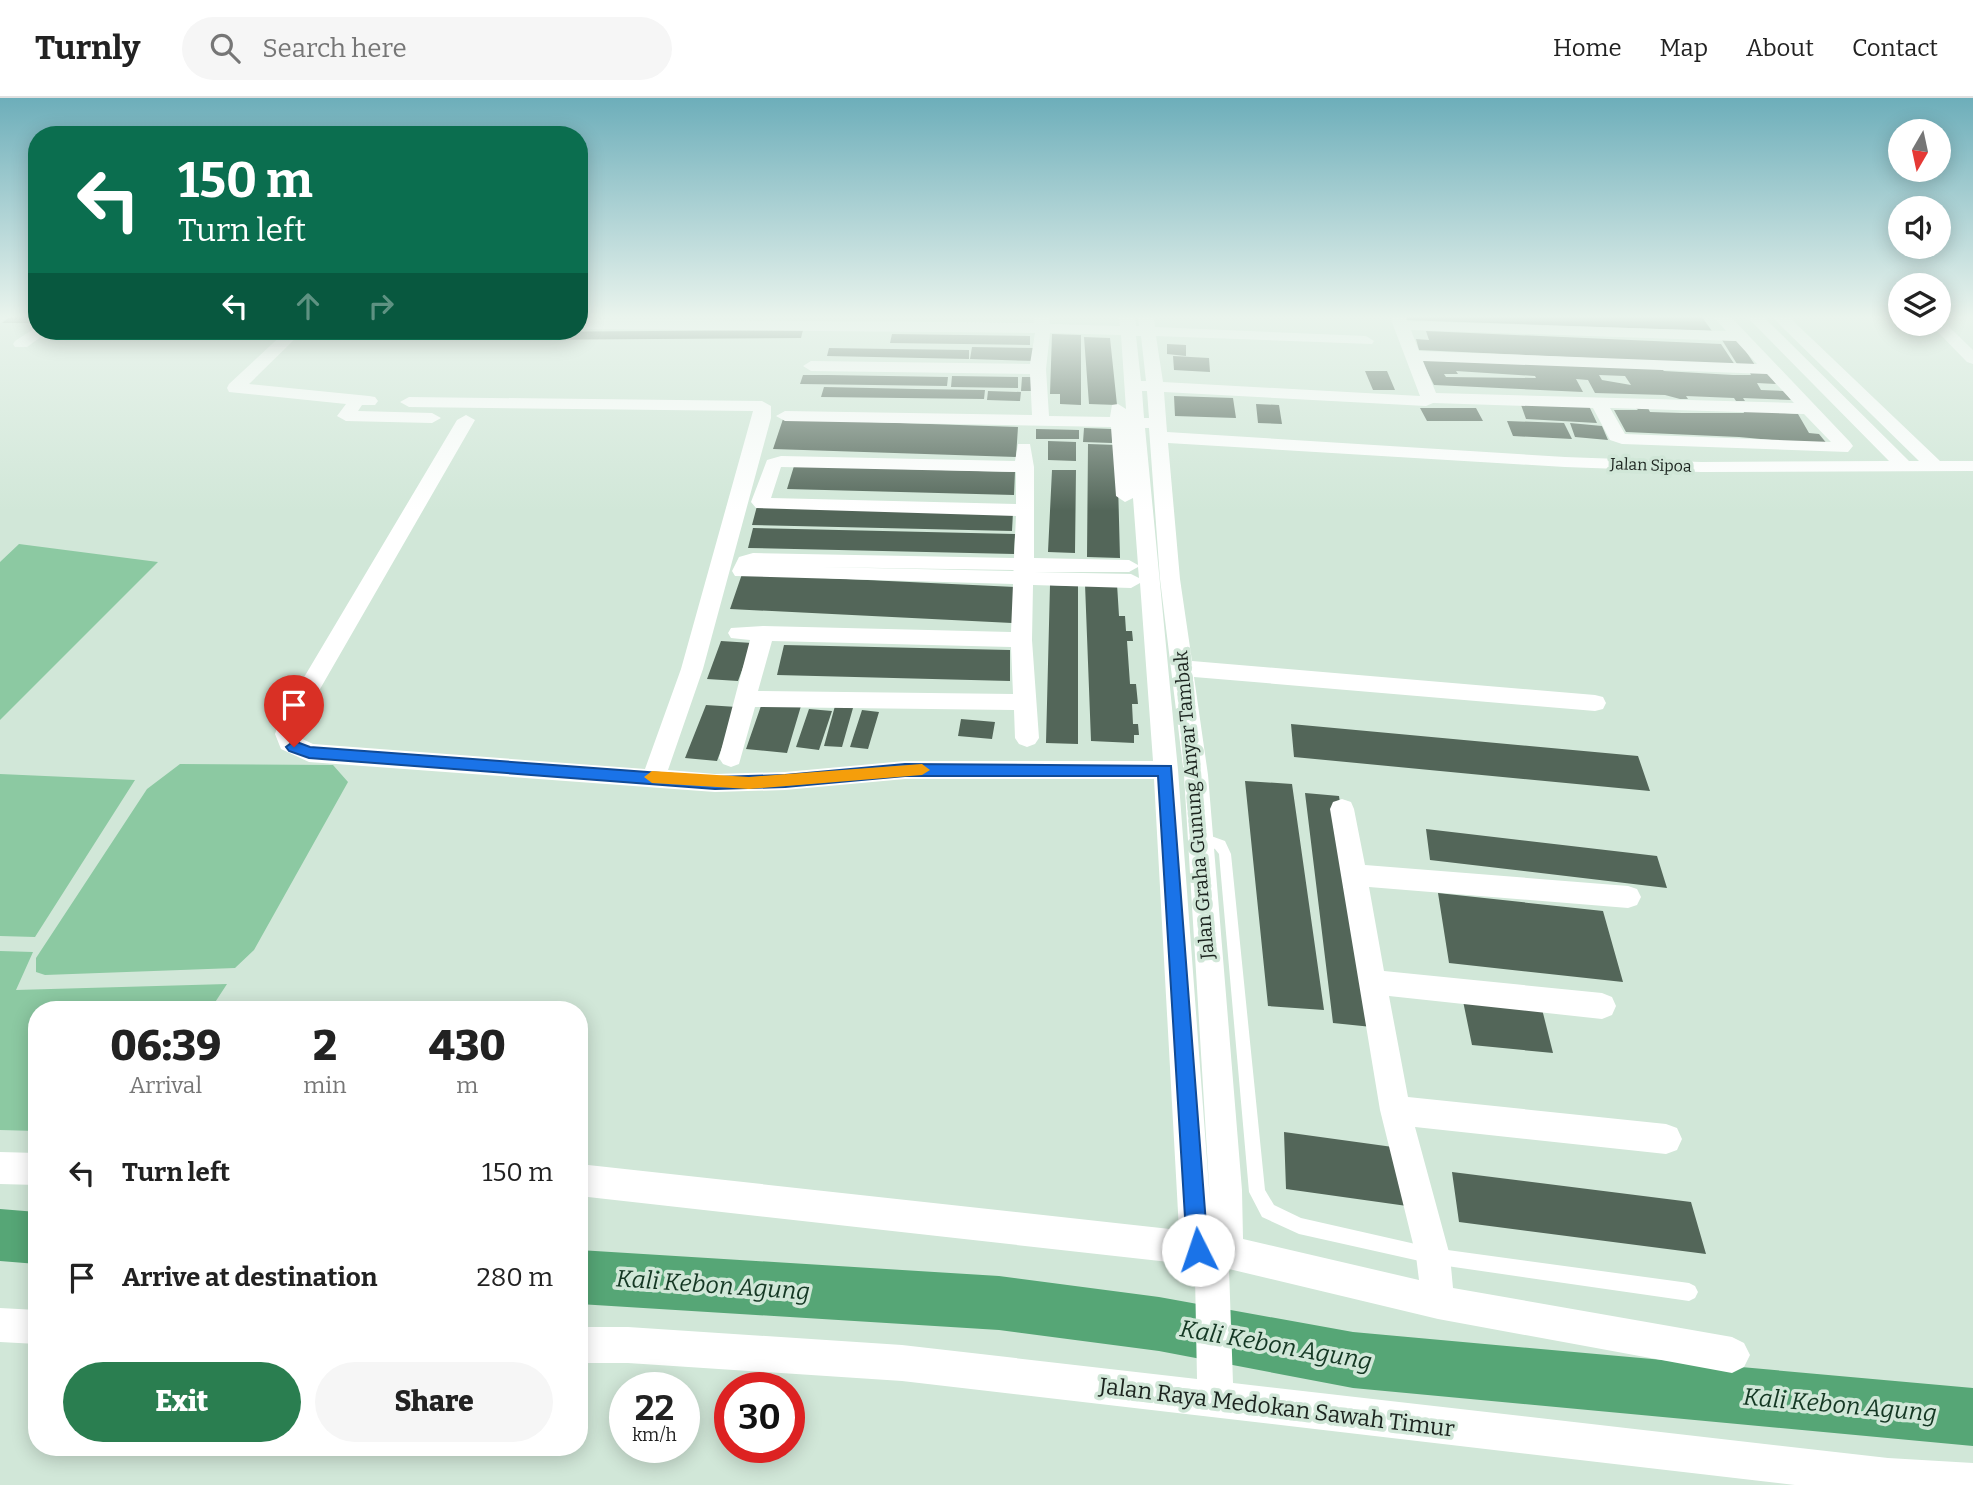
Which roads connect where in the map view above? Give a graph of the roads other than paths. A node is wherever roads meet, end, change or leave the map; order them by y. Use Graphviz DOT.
graph roads {
  1 [pos="242,382"];
  2 [pos="1039,382"];
  3 [pos="1140,382"];
  4 [pos="1422,382"];
  5 [pos="1784,382"];
  6 [pos="1820,382"];
  7 [pos="1847,382"];
  8 [pos="1429,398"];
  9 [pos="1599,403"];
  10 [pos="814,405"];
  11 [pos="1809,409"];
  12 [pos="403,410"];
  13 [pos="1141,412"];
  14 [pos="966,413"];
  15 [pos="1041,415"];
  16 [pos="785,416"];
  17 [pos="762,418"];
  18 [pos="466,420"];
  19 [pos="1902,464"];
  20 [pos="1933,464"];
  21 [pos="1973,466"];
  22 [pos="1026,510"];
  23 [pos="1025,571"];
  24 [pos="746,572"];
  25 [pos="1130,573"];
  26 [pos="1151,617"];
  27 [pos="739,633"];
  28 [pos="763,633"];
  29 [pos="1021,640"];
  30 [pos="1183,668"];
  31 [pos="745,699"];
  32 [pos="1025,702"];
  33 [pos="1595,703"];
  34 [pos="1027,738"];
  35 [pos="731,758"];
  36 [pos="1166,770"];
  37 [pos="654,777"];
  38 [pos="1342,809"];
  39 [pos="1200,836"];
  40 [pos="1355,875"];
  41 [pos="1628,897"];
  42 [pos="1371,982"];
  43 [pos="1602,1006"];
  44 [pos="1395,1110"];
  45 [pos="1666,1139"];
  46 [pos="0,1168"];
  47 [pos="28,1169"];
  48 [pos="588,1181"];
  49 [pos="1226,1190"];
  50 [pos="1257,1192"];
  51 [pos="1433,1256"];
  52 [pos="1213,1265"];
  53 [pos="1689,1292"];
  54 [pos="1438,1302"];
  55 [pos="0,1325"];
  56 [pos="28,1327"];
  57 [pos="588,1345"];
  58 [pos="1732,1355"];
  59 [pos="1216,1392"];
  60 [pos="1889,1481"];
  61 [pos="1973,1482"];
  1 -- 12 [label="street"];
  2 -- 15 [label="street"];
  3 -- 13 [label="street, Jalan Graha Gunung Anyar Tambak"];
  4 -- 8 [label="street"];
  5 -- 11 [label="street"];
  6 -- 19 [label="street"];
  7 -- 20 [label="street"];
  8 -- 9 [label="street"];
  8 -- 13 [label="street"];
  9 -- 11 [label="street"];
  9 -- 11 [label="street"];
  10 -- 14 [label="street"];
  12 -- 17 [label="street"];
  12 -- 18 [label="street"];
  13 -- 15 [label="street"];
  13 -- 19 [label="street, Jalan Sipoa"];
  13 -- 25 [label="street"];
  13 -- 26 [label="street, Jalan Graha Gunung Anyar Tambak"];
  13 -- 30 [label="street, Jalan Graha Gunung Anyar Tambak"];
  14 -- 15 [label="street"];
  14 -- 16 [label="street"];
  17 -- 18 [label="street"];
  17 -- 37 [label="street"];
  18 -- 37 [label="street"];
  19 -- 20 [label="street, Jalan Sipoa"];
  20 -- 21 [label="street, Jalan Sipoa"];
  22 -- 22 [label="street"];
  22 -- 23 [label="street"];
  23 -- 24 [label="street"];
  23 -- 25 [label="street"];
  23 -- 29 [label="street"];
  25 -- 26 [label="street"];
  26 -- 36 [label="street, Jalan Graha Gunung Anyar Tambak"];
  27 -- 28 [label="street"];
  28 -- 29 [label="street"];
  28 -- 31 [label="street"];
  29 -- 32 [label="street"];
  30 -- 33 [label="street"];
  30 -- 39 [label="street, Jalan Graha Gunung Anyar Tambak"];
  31 -- 32 [label="street"];
  31 -- 35 [label="street"];
  32 -- 34 [label="street"];
  36 -- 37 [label="street"];
  36 -- 52 [label="street, Jalan Graha Gunung Anyar Tambak"];
  38 -- 40 [label="street"];
  39 -- 49 [label="street, Jalan Graha Gunung Anyar Tambak"];
  39 -- 50 [label="lane"];
  40 -- 41 [label="street"];
  40 -- 42 [label="street"];
  42 -- 43 [label="street"];
  42 -- 44 [label="street"];
  44 -- 45 [label="street"];
  44 -- 51 [label="street"];
  46 -- 47 [label="street"];
  48 -- 52 [label="street"];
  49 -- 50 [label="lane"];
  49 -- 52 [label="street, Jalan Graha Gunung Anyar Tambak"];
  50 -- 51 [label="lane"];
  51 -- 53 [label="lane"];
  51 -- 54 [label="street"];
  52 -- 54 [label="street"];
  52 -- 59 [label="street, Jalan Graha Gunung Anyar Tambak"];
  54 -- 58 [label="street"];
  55 -- 56 [label="street"];
  57 -- 59 [label="street, Jalan Raya Medokan Sawah Timur"];
  59 -- 60 [label="street, Jalan Raya Medokan Sawah Timur"];
  60 -- 61 [label="street, Jalan Raya Medokan Sawah Timur"];
}
